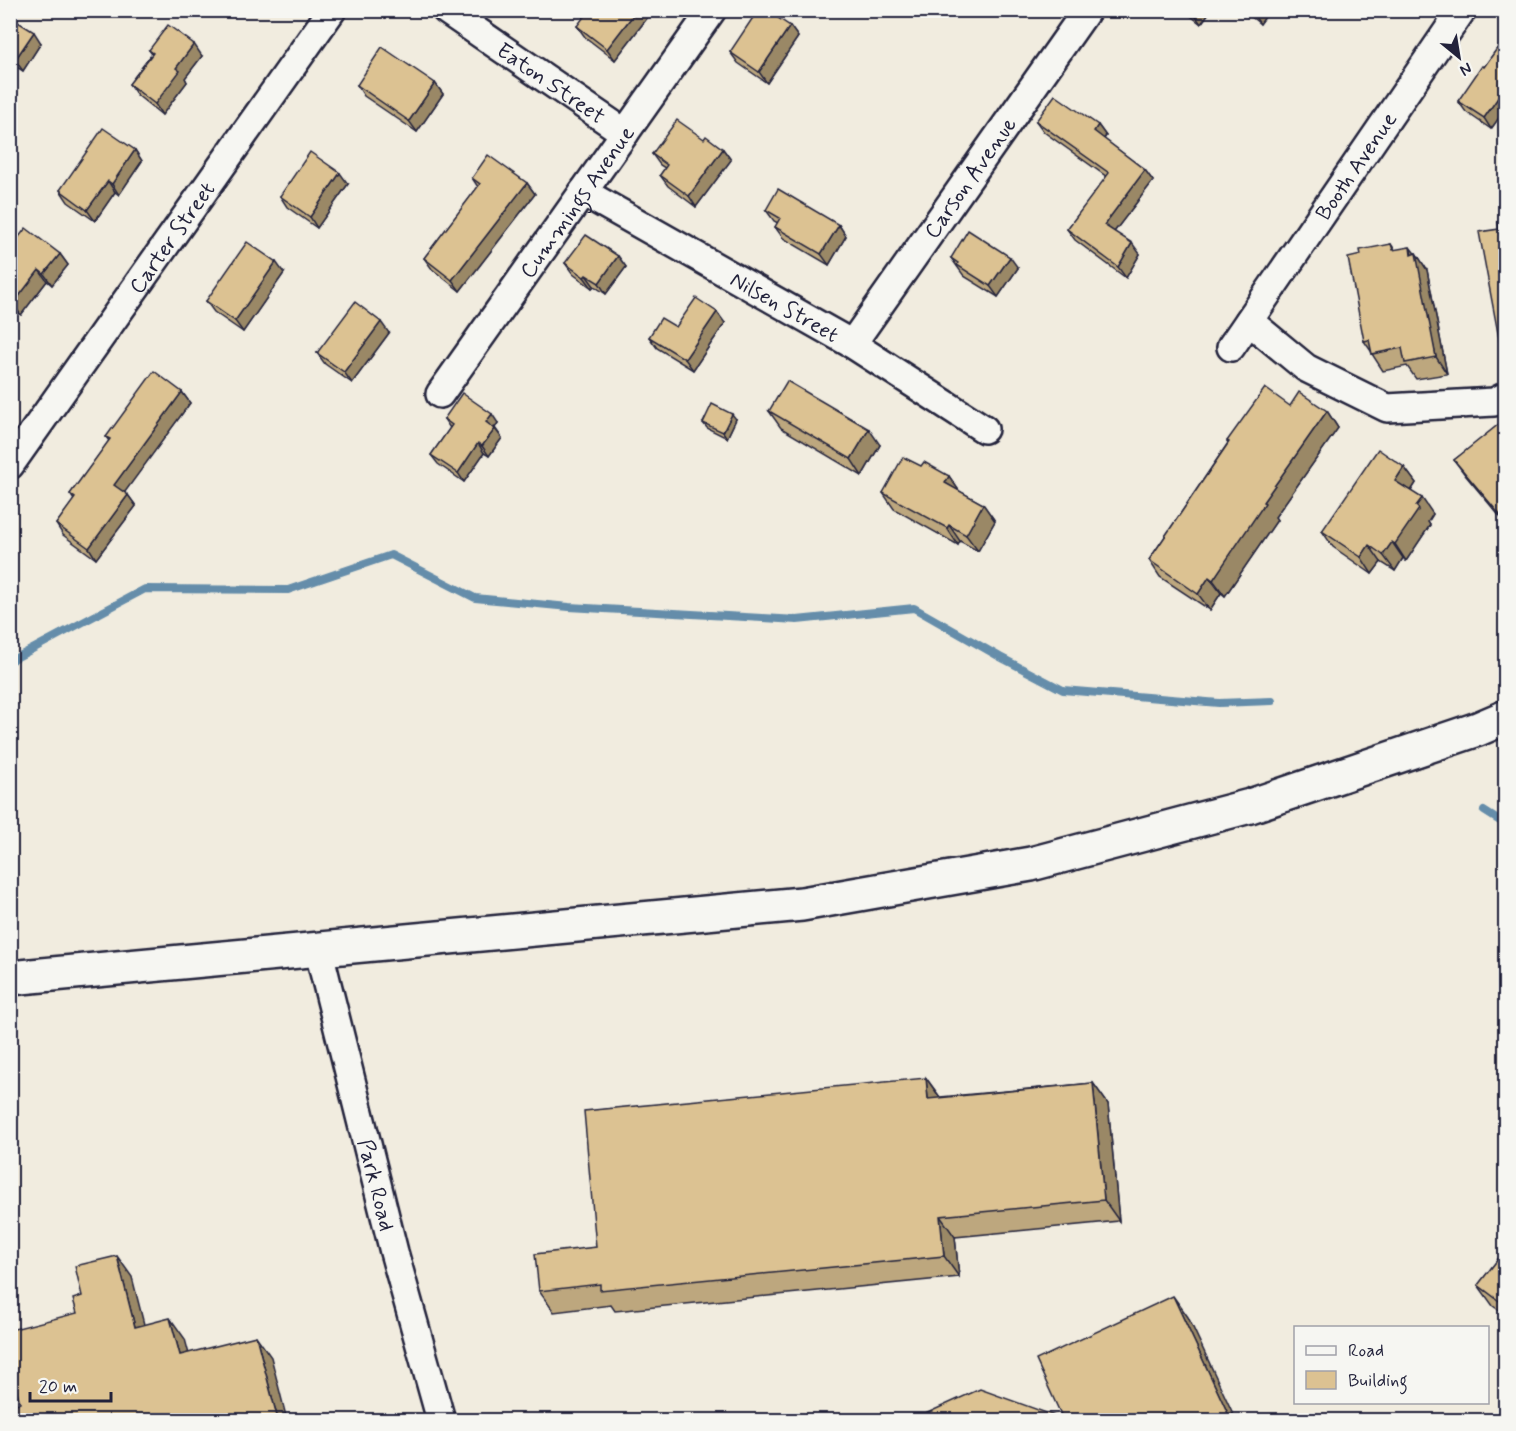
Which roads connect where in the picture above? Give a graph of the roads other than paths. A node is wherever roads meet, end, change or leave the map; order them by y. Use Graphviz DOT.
graph roads {
  1 [pos="332,10"];
  2 [pos="446,10"];
  3 [pos="712,10"];
  4 [pos="1088,10"];
  5 [pos="1462,10"];
  6 [pos="625,133"];
  7 [pos="583,192"];
  8 [pos="1249,321"];
  9 [pos="852,344"];
  10 [pos="1231,347"];
  11 [pos="440,394"];
  12 [pos="1506,396"];
  13 [pos="984,429"];
  14 [pos="10,465"];
  15 [pos="1506,717"];
  16 [pos="318,948"];
  17 [pos="10,978"];
  18 [pos="441,1420"];
  1 -- 14 [label="street, Carter Street"];
  2 -- 6 [label="street, Eaton Street"];
  3 -- 6 [label="street, Cummings Avenue"];
  4 -- 9 [label="street, Carson Avenue"];
  5 -- 8 [label="street, Booth Avenue"];
  6 -- 7 [label="street, Cummings Avenue"];
  7 -- 9 [label="street, Nilsen Street"];
  7 -- 11 [label="street, Cummings Avenue"];
  8 -- 10 [label="street, Booth Avenue"];
  8 -- 12 [label="street"];
  9 -- 13 [label="street, Nilsen Street"];
  15 -- 16 [label="main road"];
  16 -- 17 [label="main road"];
  16 -- 18 [label="street, Park Road"];
}
